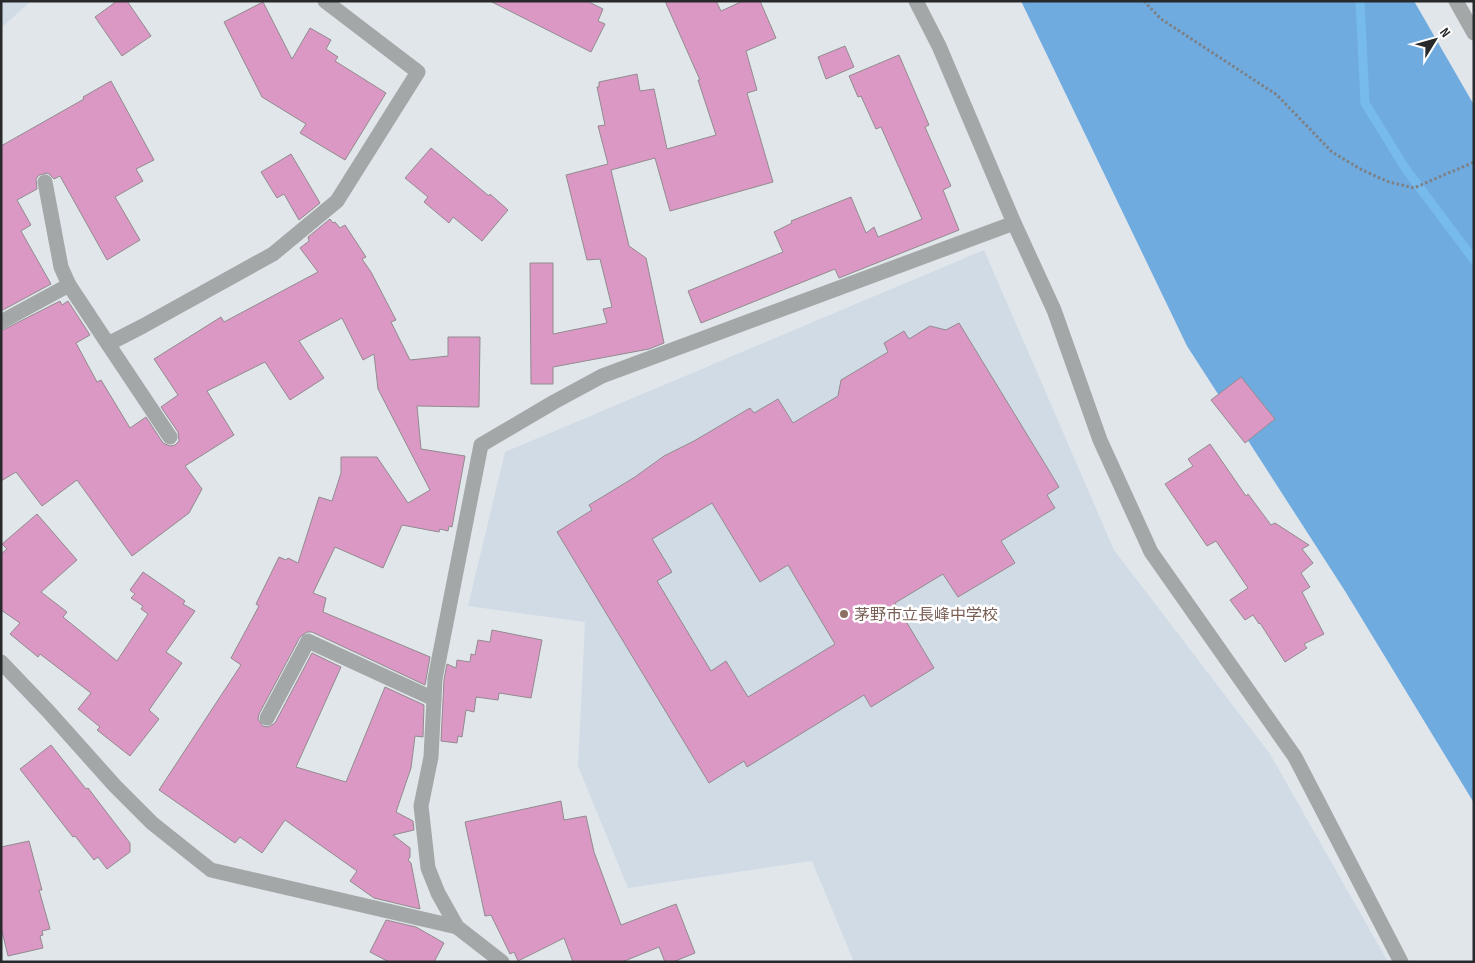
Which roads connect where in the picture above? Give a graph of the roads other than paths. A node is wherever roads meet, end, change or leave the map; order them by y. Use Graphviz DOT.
graph roads {
  1 [pos="326,1"];
  2 [pos="916,1"];
  3 [pos="1456,1"];
  4 [pos="1474,33"];
  5 [pos="44,182"];
  6 [pos="1014,222"];
  7 [pos="70,285"];
  8 [pos="1,322"];
  9 [pos="108,344"];
  10 [pos="170,437"];
  11 [pos="1,662"];
  12 [pos="434,699"];
  13 [pos="267,718"];
  14 [pos="457,927"];
  15 [pos="502,962"];
  16 [pos="1401,962"];
  1 -- 9 [label="street"];
  2 -- 6 [label="street"];
  3 -- 4 [label="street"];
  5 -- 7 [label="street"];
  6 -- 12 [label="street"];
  6 -- 16 [label="street"];
  7 -- 8 [label="street"];
  7 -- 9 [label="street"];
  9 -- 10 [label="street"];
  11 -- 14 [label="street"];
  12 -- 13 [label="street"];
  12 -- 14 [label="street"];
  14 -- 15 [label="street"];
}
